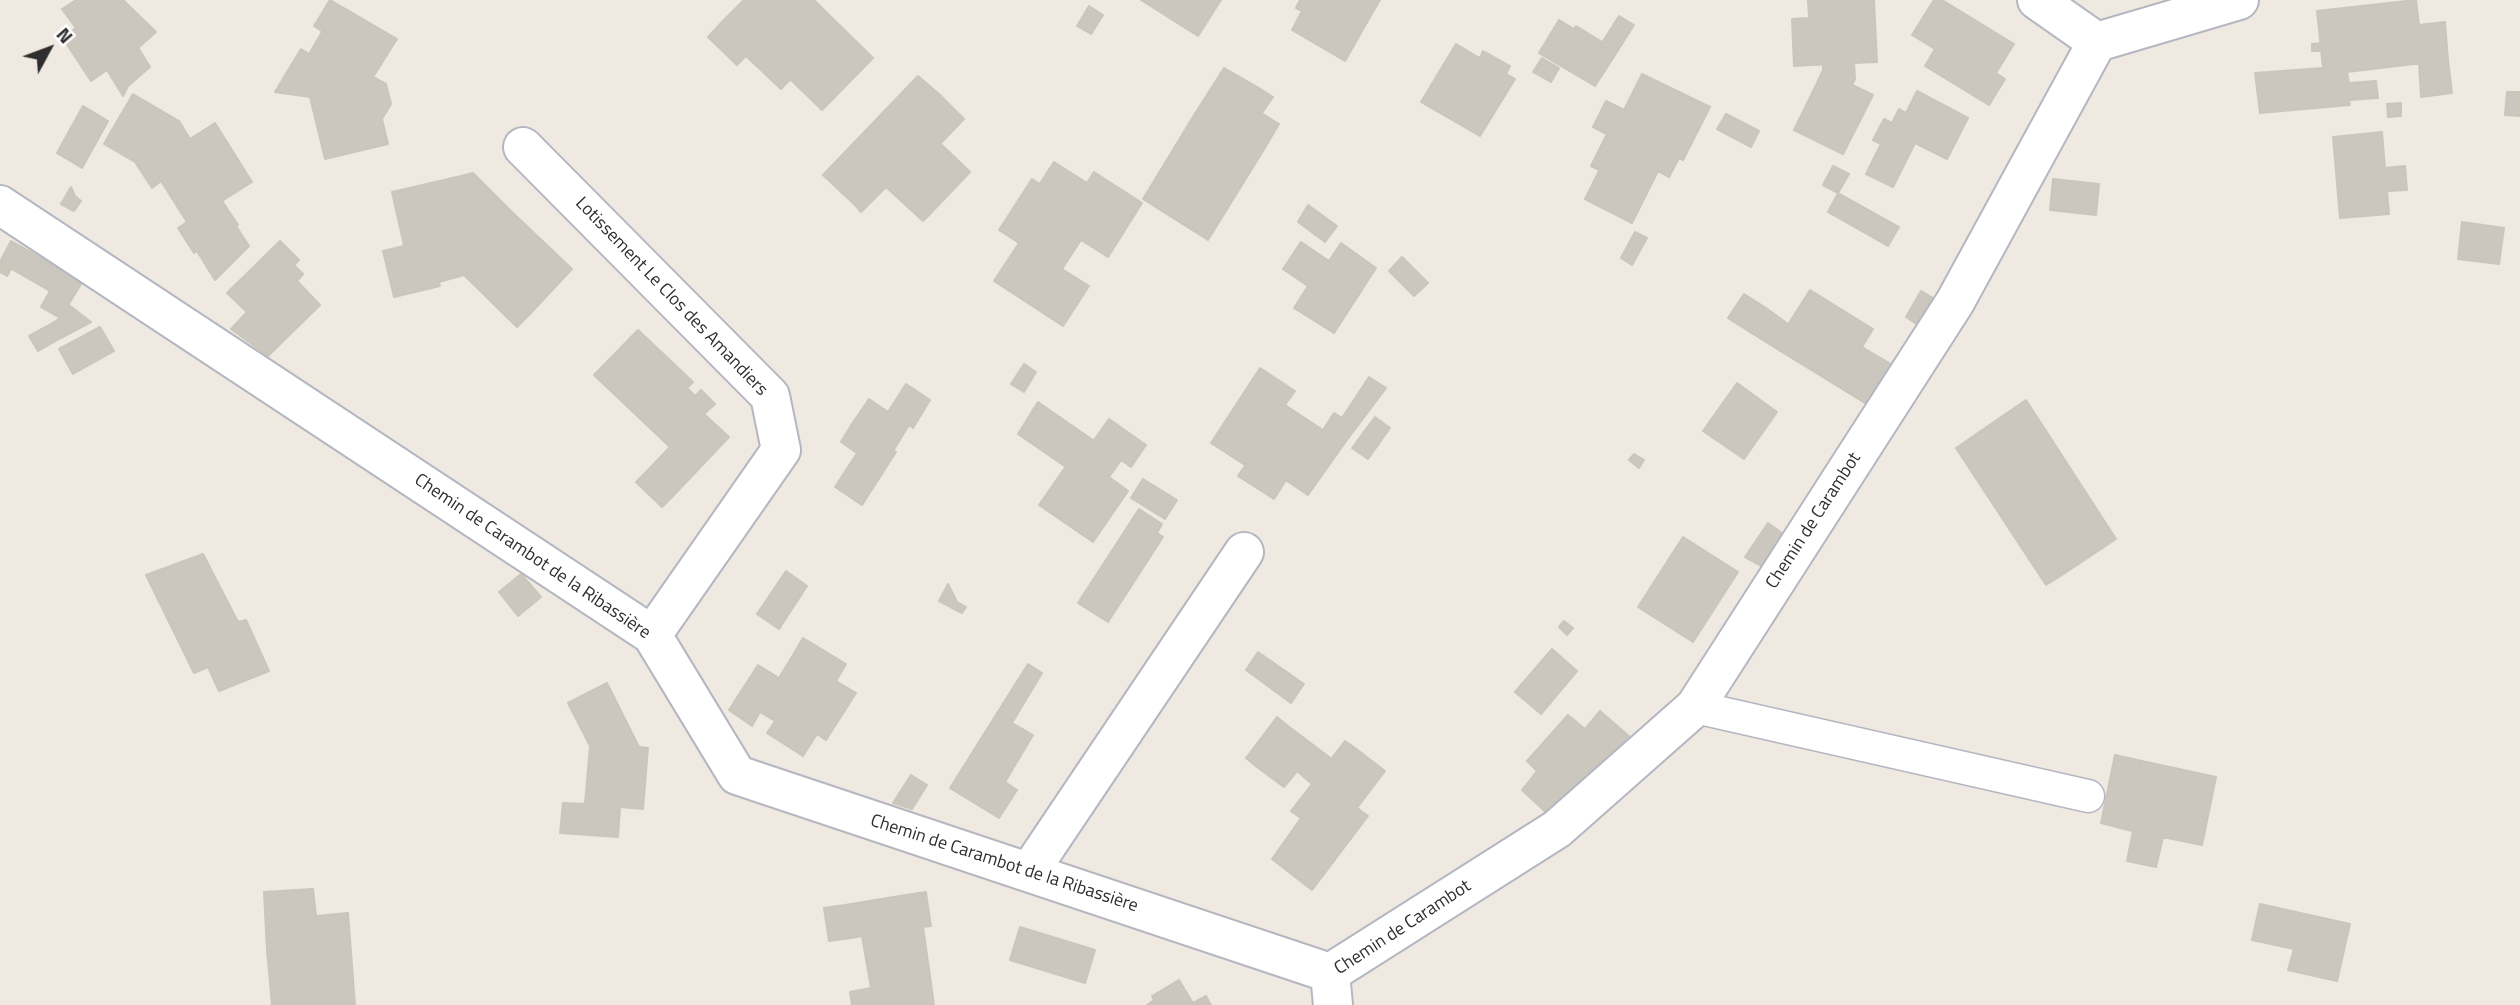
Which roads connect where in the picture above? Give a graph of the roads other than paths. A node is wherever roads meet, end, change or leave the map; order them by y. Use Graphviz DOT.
graph roads {
  1 [pos="2036,0"];
  2 [pos="2239,0"];
  3 [pos="2097,42"];
  4 [pos="523,147"];
  5 [pos="0,205"];
  6 [pos="1244,552"];
  7 [pos="652,635"];
  8 [pos="1695,707"];
  9 [pos="2088,796"];
  10 [pos="1029,872"];
  11 [pos="1332,989"];
  1 -- 3 [label="street"];
  2 -- 3 [label="street"];
  3 -- 8 [label="street, Chemin de Carambot"];
  4 -- 7 [label="street, Lotissement Le Clos des Amandiers"];
  5 -- 7 [label="street, Chemin de Carambot de la Ribassière"];
  6 -- 10 [label="street"];
  7 -- 10 [label="street, Chemin de Carambot de la Ribassière"];
  8 -- 9 [label="lane"];
  8 -- 11 [label="street, Chemin de Carambot"];
  10 -- 11 [label="street, Chemin de Carambot de la Ribassière"];
}
